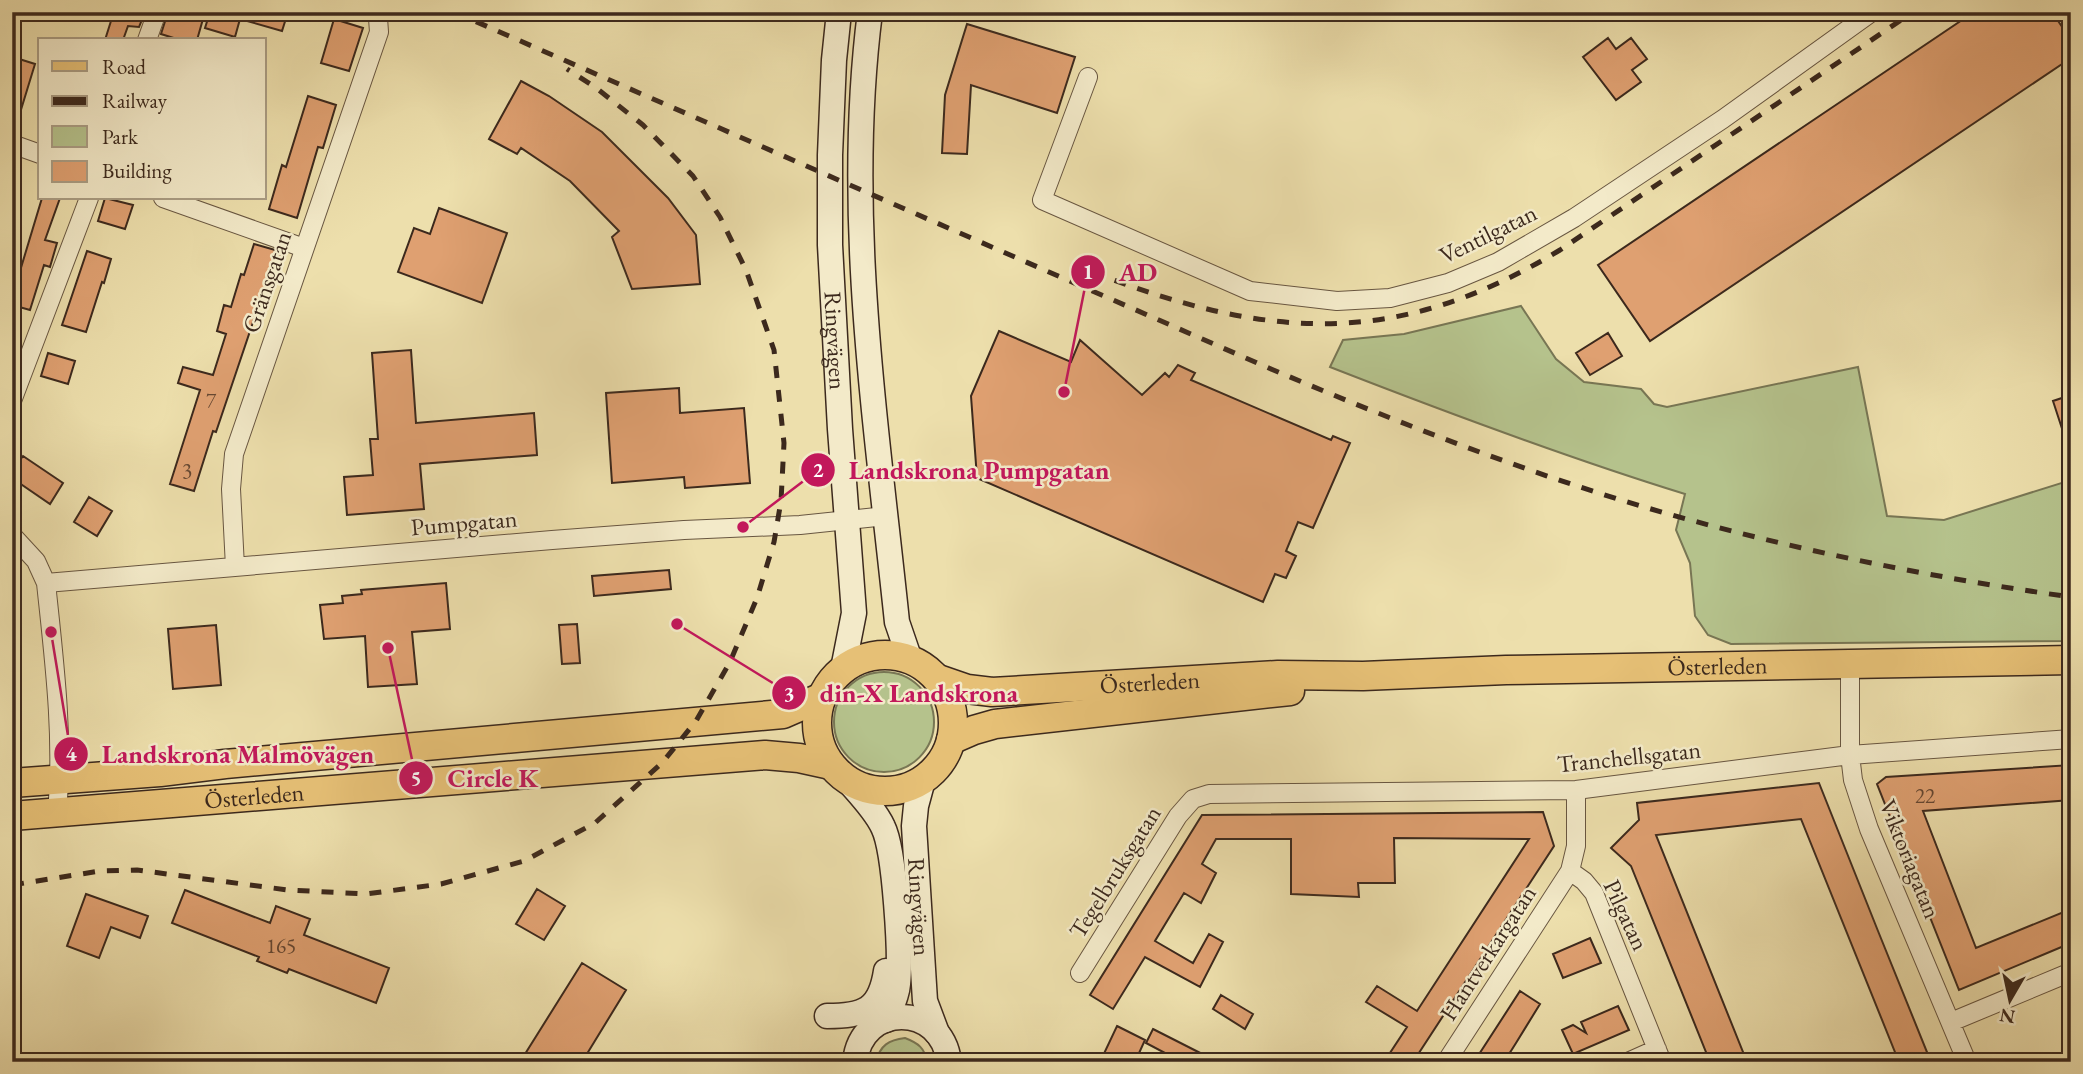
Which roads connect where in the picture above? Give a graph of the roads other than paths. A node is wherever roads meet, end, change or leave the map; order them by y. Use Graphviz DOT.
graph roads {
  1 [pos="157,12"];
  2 [pos="839,12"];
  3 [pos="870,12"];
  4 [pos="1872,12"];
  5 [pos="376,15"];
  6 [pos="148,38"];
  7 [pos="1088,76"];
  8 [pos="12,144"];
  9 [pos="38,153"];
  10 [pos="88,200"];
  11 [pos="169,200"];
  12 [pos="304,248"];
  13 [pos="12,401"];
  14 [pos="886,516"];
  15 [pos="847,519"];
  16 [pos="12,535"];
  17 [pos="235,567"];
  18 [pos="46,583"];
  19 [pos="910,660"];
  20 [pos="2071,660"];
  21 [pos="1850,665"];
  22 [pos="843,669"];
  23 [pos="1363,676"];
  24 [pos="938,679"];
  25 [pos="822,697"];
  26 [pos="2071,739"];
  27 [pos="951,740"];
  28 [pos="1850,755"];
  29 [pos="839,772"];
  30 [pos="60,779"];
  31 [pos="923,780"];
  32 [pos="12,783"];
  33 [pos="1576,790"];
  34 [pos="1193,799"];
  35 [pos="57,813"];
  36 [pos="12,816"];
  37 [pos="891,866"];
  38 [pos="1570,871"];
  39 [pos="2071,972"];
  40 [pos="1080,973"];
  41 [pos="827,1016"];
  42 [pos="886,1020"];
  43 [pos="1951,1022"];
  44 [pos="937,1033"];
  45 [pos="1659,1056"];
  46 [pos="855,1062"];
  47 [pos="949,1062"];
  48 [pos="1446,1062"];
  49 [pos="1628,1062"];
  50 [pos="1967,1062"];
  1 -- 6 [label="street"];
  2 -- 15 [label="main road, Ringvägen"];
  3 -- 14 [label="main road, Ringvägen"];
  4 -- 7 [label="street, Ventilgatan"];
  5 -- 12 [label="street, Gränsgatan"];
  8 -- 9 [label="street"];
  10 -- 13 [label="street"];
  11 -- 12 [label="street"];
  12 -- 17 [label="street, Gränsgatan"];
  14 -- 15 [label="street, Pumpgatan"];
  14 -- 19 [label="main road, Ringvägen"];
  15 -- 17 [label="street, Pumpgatan"];
  15 -- 22 [label="main road, Ringvägen"];
  16 -- 18 [label="street"];
  17 -- 18 [label="street, Pumpgatan"];
  18 -- 30 [label="street"];
  19 -- 22 [label="main road"];
  19 -- 24 [label="main road"];
  20 -- 21 [label="main road, Österleden"];
  21 -- 23 [label="main road, Österleden"];
  21 -- 28 [label="street, Viktoriagatan"];
  22 -- 25 [label="main road"];
  23 -- 24 [label="main road, Österleden"];
  23 -- 27 [label="main road, Österleden"];
  24 -- 27 [label="main road"];
  25 -- 29 [label="main road"];
  25 -- 30 [label="main road, Österleden"];
  26 -- 28 [label="street, Tranchellsgatan"];
  27 -- 31 [label="main road"];
  28 -- 33 [label="street, Tranchellsgatan"];
  28 -- 43 [label="street, Viktoriagatan"];
  29 -- 31 [label="main road"];
  29 -- 35 [label="main road, Österleden"];
  29 -- 37 [label="main road, Ringvägen"];
  30 -- 32 [label="main road, Österleden"];
  30 -- 35 [label="street"];
  31 -- 44 [label="main road, Ringvägen"];
  33 -- 34 [label="street, Tranchellsgatan"];
  33 -- 38 [label="street, Pilgatan"];
  34 -- 40 [label="street, Tegelbruksgatan"];
  35 -- 36 [label="main road, Österleden"];
  37 -- 41 [label="main road, Ringvägen"];
  37 -- 42 [label="main road, Ringvägen"];
  38 -- 45 [label="street, Pilgatan"];
  38 -- 48 [label="street, Hantverkargatan"];
  39 -- 43 [label="street"];
  42 -- 44 [label="main road"];
  42 -- 46 [label="main road"];
  43 -- 50 [label="street, Viktoriagatan"];
  44 -- 47 [label="main road, Ringvägen"];
  45 -- 49 [label="street"];
}
